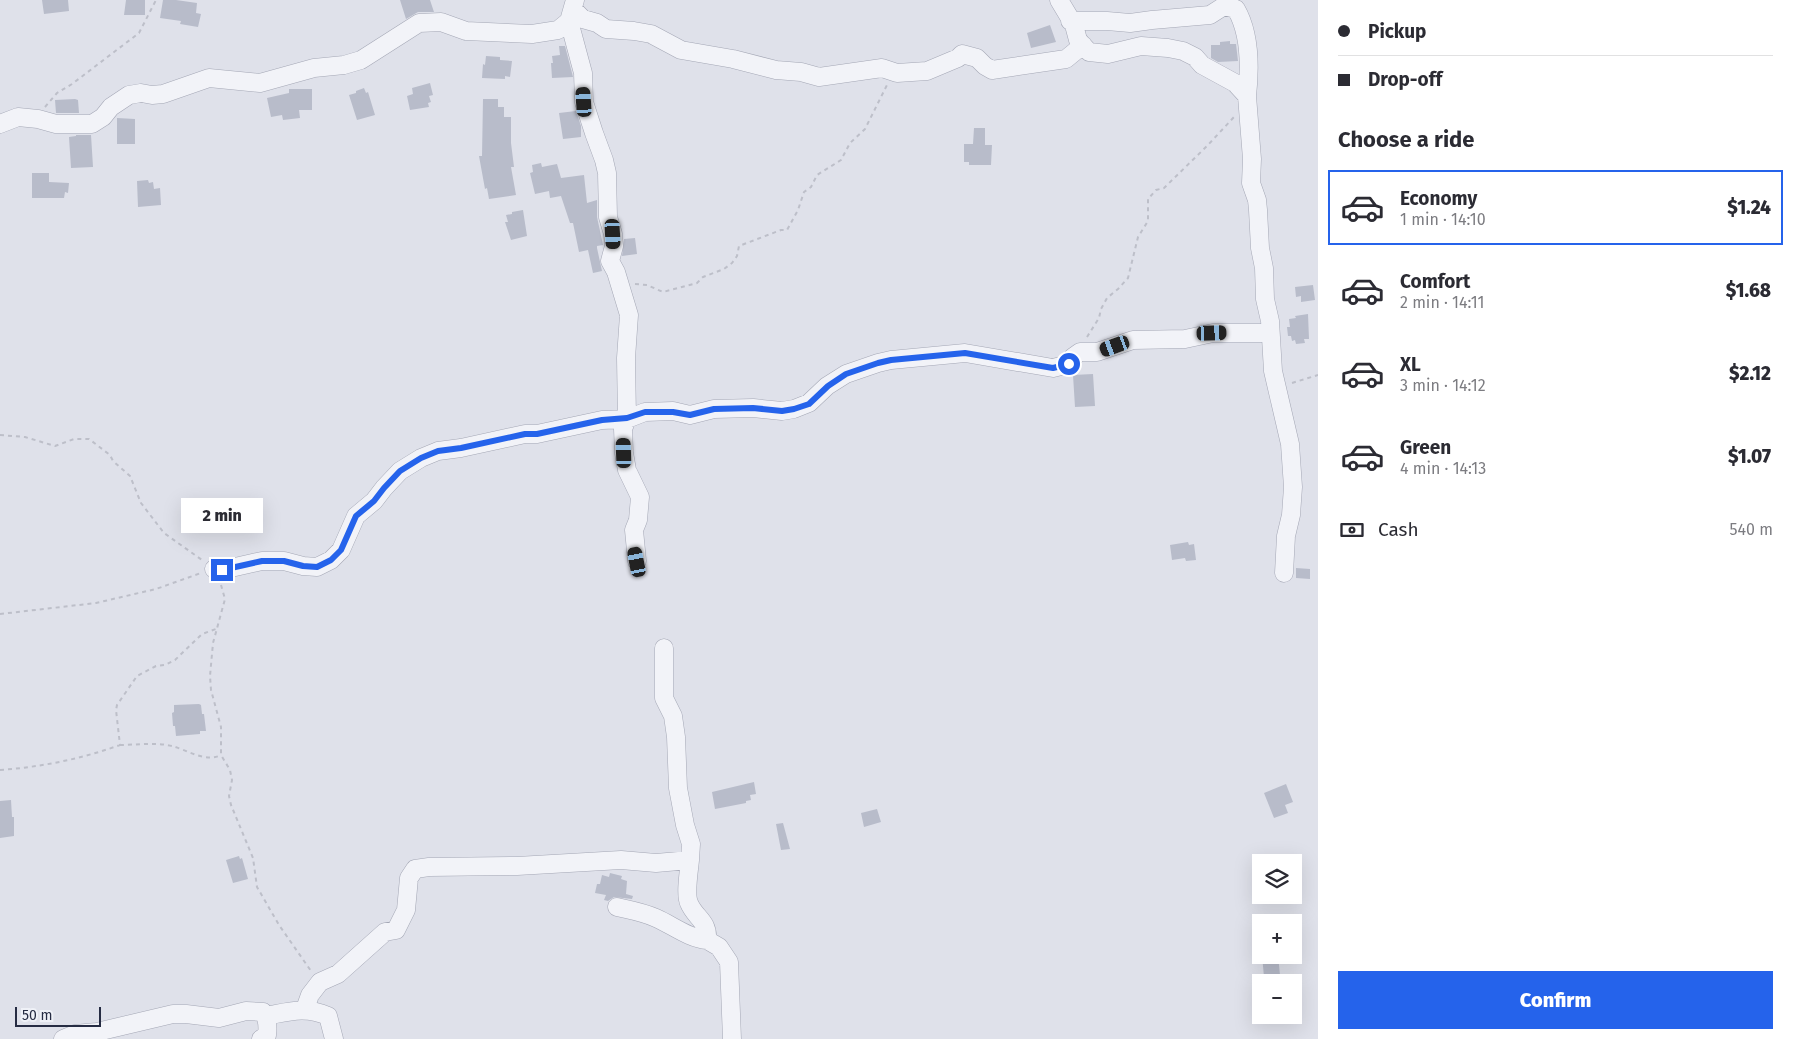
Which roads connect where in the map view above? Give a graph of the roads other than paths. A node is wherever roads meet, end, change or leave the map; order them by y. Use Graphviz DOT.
graph roads {
  1 [pos="1059,0"];
  2 [pos="1227,3"];
  3 [pos="573,10"];
  4 [pos="1070,21"];
  5 [pos="1083,45"];
  6 [pos="1248,102"];
  7 [pos="0,124"];
  8 [pos="1271,336"];
  9 [pos="627,418"];
  10 [pos="637,562"];
  11 [pos="213,568"];
  12 [pos="1284,574"];
  13 [pos="664,648"];
  14 [pos="690,860"];
  15 [pos="617,907"];
  16 [pos="707,940"];
  17 [pos="305,1009"];
  18 [pos="265,1016"];
  19 [pos="63,1039"];
  20 [pos="261,1039"];
  21 [pos="334,1039"];
  22 [pos="732,1039"];
  1 -- 4 [label="street"];
  2 -- 4 [label="street"];
  2 -- 6 [label="street"];
  3 -- 5 [label="street"];
  3 -- 7 [label="street"];
  3 -- 9 [label="street"];
  4 -- 5 [label="street"];
  5 -- 6 [label="street"];
  6 -- 8 [label="street"];
  8 -- 9 [label="street"];
  8 -- 12 [label="street"];
  9 -- 10 [label="street"];
  9 -- 11 [label="street"];
  13 -- 14 [label="street"];
  14 -- 16 [label="street"];
  14 -- 17 [label="street"];
  15 -- 16 [label="street"];
  16 -- 22 [label="street"];
  17 -- 18 [label="street"];
  17 -- 21 [label="street"];
  18 -- 19 [label="street"];
  18 -- 20 [label="street"];
}
